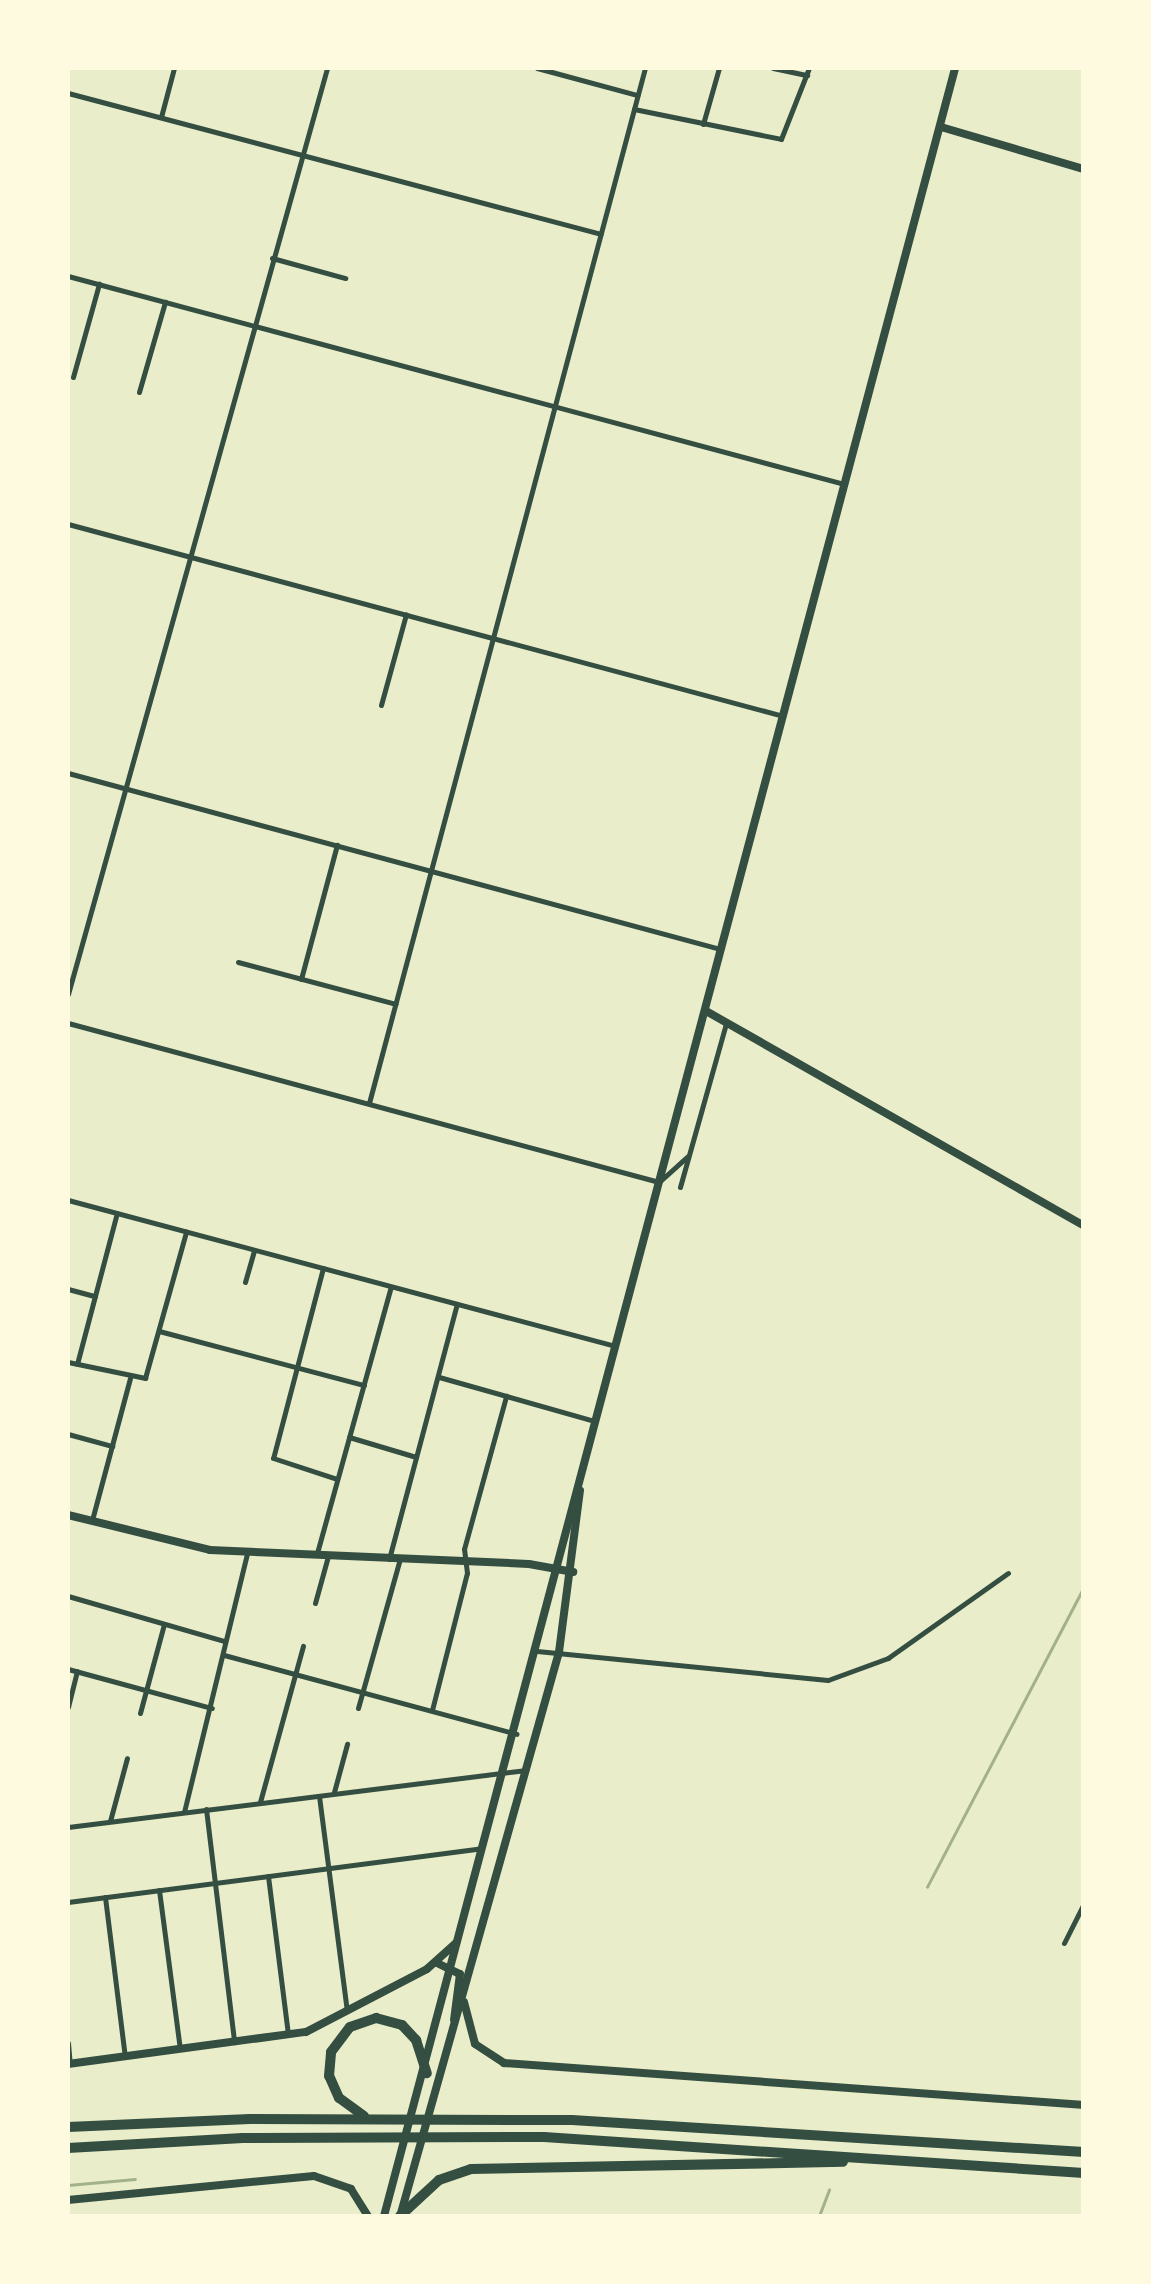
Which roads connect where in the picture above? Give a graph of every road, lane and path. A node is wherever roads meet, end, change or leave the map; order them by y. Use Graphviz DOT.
graph roads {
  1 [pos="174,68"];
  2 [pos="327,68"];
  3 [pos="537,68"];
  4 [pos="644,68"];
  5 [pos="719,68"];
  6 [pos="773,68"];
  7 [pos="956,68"];
  8 [pos="808,71"];
  9 [pos="68,93"];
  10 [pos="638,94"];
  11 [pos="634,109"];
  12 [pos="161,117"];
  13 [pos="703,124"];
  14 [pos="941,127"];
  15 [pos="302,154"];
  16 [pos="1084,168"];
  17 [pos="601,234"];
  18 [pos="272,258"];
  19 [pos="68,276"];
  20 [pos="344,278"];
  21 [pos="99,284"];
  22 [pos="165,302"];
  23 [pos="253,325"];
  24 [pos="72,377"];
  25 [pos="139,392"];
  26 [pos="555,406"];
  27 [pos="846,484"];
  28 [pos="68,524"];
  29 [pos="188,556"];
  30 [pos="406,614"];
  31 [pos="494,638"];
  32 [pos="380,705"];
  33 [pos="784,716"];
  34 [pos="68,773"];
  35 [pos="122,787"];
  36 [pos="337,845"];
  37 [pos="432,870"];
  38 [pos="720,948"];
  39 [pos="238,962"];
  40 [pos="301,979"];
  41 [pos="68,989"];
  42 [pos="396,1004"];
  43 [pos="706,1010"];
  44 [pos="68,1023"];
  45 [pos="726,1023"];
  46 [pos="369,1103"];
  47 [pos="688,1157"];
  48 [pos="659,1182"];
  49 [pos="680,1187"];
  50 [pos="68,1200"];
  51 [pos="117,1213"];
  52 [pos="1084,1226"];
  53 [pos="186,1232"];
  54 [pos="254,1250"];
  55 [pos="323,1268"];
  56 [pos="245,1282"];
  57 [pos="391,1286"];
  58 [pos="68,1289"];
  59 [pos="95,1296"];
  60 [pos="457,1304"];
  61 [pos="158,1331"];
  62 [pos="614,1346"];
  63 [pos="68,1362"];
  64 [pos="77,1364"];
  65 [pos="296,1367"];
  66 [pos="438,1376"];
  67 [pos="130,1378"];
  68 [pos="364,1385"];
  69 [pos="506,1396"];
  70 [pos="594,1421"];
  71 [pos="68,1434"];
  72 [pos="349,1437"];
  73 [pos="112,1446"];
  74 [pos="416,1457"];
  75 [pos="582,1471"];
  76 [pos="337,1479"];
  77 [pos="68,1516"];
  78 [pos="91,1522"];
  79 [pos="247,1552"];
  80 [pos="316,1556"];
  81 [pos="328,1556"];
  82 [pos="389,1559"];
  83 [pos="400,1559"];
  84 [pos="465,1562"];
  85 [pos="555,1568"];
  86 [pos="573,1572"];
  87 [pos="1008,1573"];
  88 [pos="68,1596"];
  89 [pos="315,1603"];
  90 [pos="164,1624"];
  91 [pos="224,1642"];
  92 [pos="303,1646"];
  93 [pos="537,1651"];
  94 [pos="558,1652"];
  95 [pos="224,1655"];
  96 [pos="68,1669"];
  97 [pos="77,1671"];
  98 [pos="296,1673"];
  99 [pos="146,1690"];
  100 [pos="363,1691"];
  101 [pos="68,1706"];
  102 [pos="212,1708"];
  103 [pos="358,1708"];
  104 [pos="432,1710"];
  105 [pos="140,1713"];
  106 [pos="516,1734"];
  107 [pos="348,1744"];
  108 [pos="127,1758"];
  109 [pos="528,1770"];
  110 [pos="506,1772"];
  111 [pos="334,1792"];
  112 [pos="318,1794"];
  113 [pos="260,1802"];
  114 [pos="206,1809"];
  115 [pos="184,1812"];
  116 [pos="110,1821"];
  117 [pos="68,1827"];
  118 [pos="486,1848"];
  119 [pos="328,1868"];
  120 [pos="268,1876"];
  121 [pos="215,1882"];
  122 [pos="159,1890"];
  123 [pos="105,1897"];
  124 [pos="68,1902"];
  125 [pos="1084,1904"];
  126 [pos="469,1910"];
  127 [pos="488,1914"];
  128 [pos="462,1936"];
  129 [pos="1064,1943"];
  130 [pos="436,1963"];
  131 [pos="453,1968"];
  132 [pos="464,2002"];
  133 [pos="347,2011"];
  134 [pos="454,2034"];
  135 [pos="288,2035"];
  136 [pos="234,2042"];
  137 [pos="68,2043"];
  138 [pos="180,2050"];
  139 [pos="125,2057"];
  140 [pos="69,2064"];
  141 [pos="427,2073"];
  142 [pos="1084,2104"];
  143 [pos="375,2119"];
  144 [pos="68,2125"];
  145 [pos="68,2148"];
  146 [pos="1084,2152"];
  147 [pos="900,2160"];
  148 [pos="1084,2173"];
  149 [pos="68,2200"];
  150 [pos="368,2216"];
  151 [pos="384,2216"];
  152 [pos="400,2216"];
  1 -- 12 [label="street"];
  2 -- 15 [label="street"];
  3 -- 10 [label="street"];
  4 -- 10 [label="street"];
  5 -- 13 [label="street"];
  6 -- 8 [label="street"];
  7 -- 14 [label="main road"];
  8 -- 13 [label="street"];
  9 -- 12 [label="street"];
  10 -- 11 [label="street"];
  11 -- 13 [label="street"];
  11 -- 17 [label="street"];
  12 -- 15 [label="street"];
  14 -- 16 [label="main road"];
  14 -- 27 [label="main road"];
  15 -- 17 [label="street"];
  15 -- 18 [label="street"];
  17 -- 26 [label="street"];
  18 -- 20 [label="street"];
  18 -- 23 [label="street"];
  19 -- 21 [label="street"];
  21 -- 22 [label="street"];
  21 -- 24 [label="street"];
  22 -- 23 [label="street"];
  22 -- 25 [label="street"];
  23 -- 26 [label="street"];
  23 -- 29 [label="street"];
  26 -- 27 [label="street"];
  26 -- 31 [label="street"];
  27 -- 33 [label="main road"];
  28 -- 29 [label="street"];
  29 -- 30 [label="street"];
  29 -- 35 [label="street"];
  30 -- 31 [label="street"];
  30 -- 32 [label="street"];
  31 -- 33 [label="street"];
  31 -- 37 [label="street"];
  33 -- 38 [label="main road"];
  34 -- 35 [label="street"];
  35 -- 36 [label="street"];
  35 -- 41 [label="street"];
  36 -- 37 [label="street"];
  36 -- 40 [label="street"];
  37 -- 38 [label="street"];
  37 -- 42 [label="street"];
  38 -- 43 [label="main road"];
  39 -- 40 [label="street"];
  40 -- 42 [label="street"];
  42 -- 46 [label="street"];
  43 -- 45 [label="main road"];
  43 -- 48 [label="main road"];
  44 -- 46 [label="street"];
  45 -- 47 [label="street"];
  45 -- 52 [label="main road"];
  46 -- 48 [label="street"];
  47 -- 48 [label="street"];
  47 -- 49 [label="street"];
  48 -- 62 [label="main road"];
  50 -- 51 [label="street"];
  51 -- 53 [label="street"];
  51 -- 59 [label="street"];
  53 -- 54 [label="street"];
  53 -- 61 [label="street"];
  54 -- 55 [label="street"];
  54 -- 56 [label="street"];
  55 -- 57 [label="street"];
  55 -- 65 [label="street"];
  57 -- 60 [label="street"];
  57 -- 68 [label="street"];
  58 -- 59 [label="street"];
  59 -- 64 [label="street"];
  60 -- 62 [label="street"];
  60 -- 66 [label="street"];
  61 -- 65 [label="street"];
  61 -- 67 [label="street"];
  62 -- 70 [label="main road"];
  63 -- 64 [label="street"];
  64 -- 67 [label="street"];
  65 -- 68 [label="street"];
  65 -- 76 [label="street"];
  66 -- 69 [label="street"];
  66 -- 74 [label="street"];
  67 -- 73 [label="street"];
  68 -- 72 [label="street"];
  69 -- 70 [label="street"];
  69 -- 84 [label="street"];
  70 -- 75 [label="main road"];
  71 -- 73 [label="street"];
  72 -- 74 [label="street"];
  72 -- 76 [label="street"];
  73 -- 78 [label="street"];
  74 -- 82 [label="street"];
  75 -- 85 [label="main road"];
  75 -- 86 [label="main road"];
  76 -- 80 [label="street"];
  77 -- 78 [label="main road"];
  78 -- 79 [label="main road"];
  79 -- 80 [label="main road"];
  79 -- 91 [label="street"];
  80 -- 81 [label="main road"];
  81 -- 82 [label="main road"];
  81 -- 89 [label="street"];
  82 -- 83 [label="main road"];
  83 -- 84 [label="main road"];
  83 -- 100 [label="street"];
  84 -- 85 [label="main road"];
  84 -- 104 [label="street"];
  85 -- 86 [label="main road"];
  85 -- 93 [label="main road"];
  86 -- 94 [label="main road"];
  87 -- 94 [label="street"];
  88 -- 90 [label="street"];
  90 -- 91 [label="street"];
  90 -- 99 [label="street"];
  91 -- 95 [label="street"];
  92 -- 98 [label="street"];
  93 -- 94 [label="street"];
  93 -- 106 [label="main road"];
  94 -- 109 [label="main road"];
  95 -- 98 [label="street"];
  95 -- 102 [label="street"];
  96 -- 97 [label="street"];
  97 -- 99 [label="street"];
  97 -- 101 [label="street"];
  98 -- 100 [label="street"];
  98 -- 113 [label="street"];
  99 -- 102 [label="street"];
  99 -- 105 [label="street"];
  100 -- 103 [label="street"];
  100 -- 104 [label="street"];
  102 -- 115 [label="street"];
  104 -- 106 [label="street"];
  106 -- 110 [label="main road"];
  107 -- 111 [label="street"];
  108 -- 116 [label="street"];
  109 -- 110 [label="street"];
  109 -- 127 [label="main road"];
  110 -- 111 [label="street"];
  110 -- 118 [label="main road"];
  111 -- 112 [label="street"];
  112 -- 113 [label="street"];
  112 -- 119 [label="street"];
  113 -- 114 [label="street"];
  114 -- 115 [label="street"];
  114 -- 121 [label="street"];
  115 -- 116 [label="street"];
  116 -- 117 [label="street"];
  118 -- 119 [label="street"];
  118 -- 126 [label="main road"];
  119 -- 120 [label="street"];
  119 -- 133 [label="street"];
  120 -- 121 [label="street"];
  120 -- 135 [label="street"];
  121 -- 122 [label="street"];
  121 -- 136 [label="street"];
  122 -- 123 [label="street"];
  122 -- 138 [label="street"];
  123 -- 124 [label="street"];
  123 -- 139 [label="street"];
  125 -- 129 [label="street"];
  126 -- 127 [label="main road"];
  126 -- 128 [label="main road"];
  127 -- 132 [label="main road"];
  128 -- 130 [label="main road"];
  128 -- 131 [label="main road"];
  130 -- 131 [label="main road"];
  130 -- 133 [label="main road"];
  131 -- 134 [label="main road"];
  131 -- 141 [label="main road"];
  132 -- 134 [label="main road"];
  132 -- 142 [label="main road"];
  133 -- 135 [label="main road"];
  134 -- 152 [label="main road"];
  135 -- 136 [label="main road"];
  136 -- 138 [label="main road"];
  137 -- 140 [label="street"];
  138 -- 139 [label="main road"];
  139 -- 140 [label="main road"];
  141 -- 143 [label="highway"];
  141 -- 151 [label="main road"];
  143 -- 144 [label="highway"];
  143 -- 146 [label="highway"];
  145 -- 147 [label="highway"];
  147 -- 148 [label="highway"];
  147 -- 152 [label="highway"];
  149 -- 150 [label="main road"];
}
